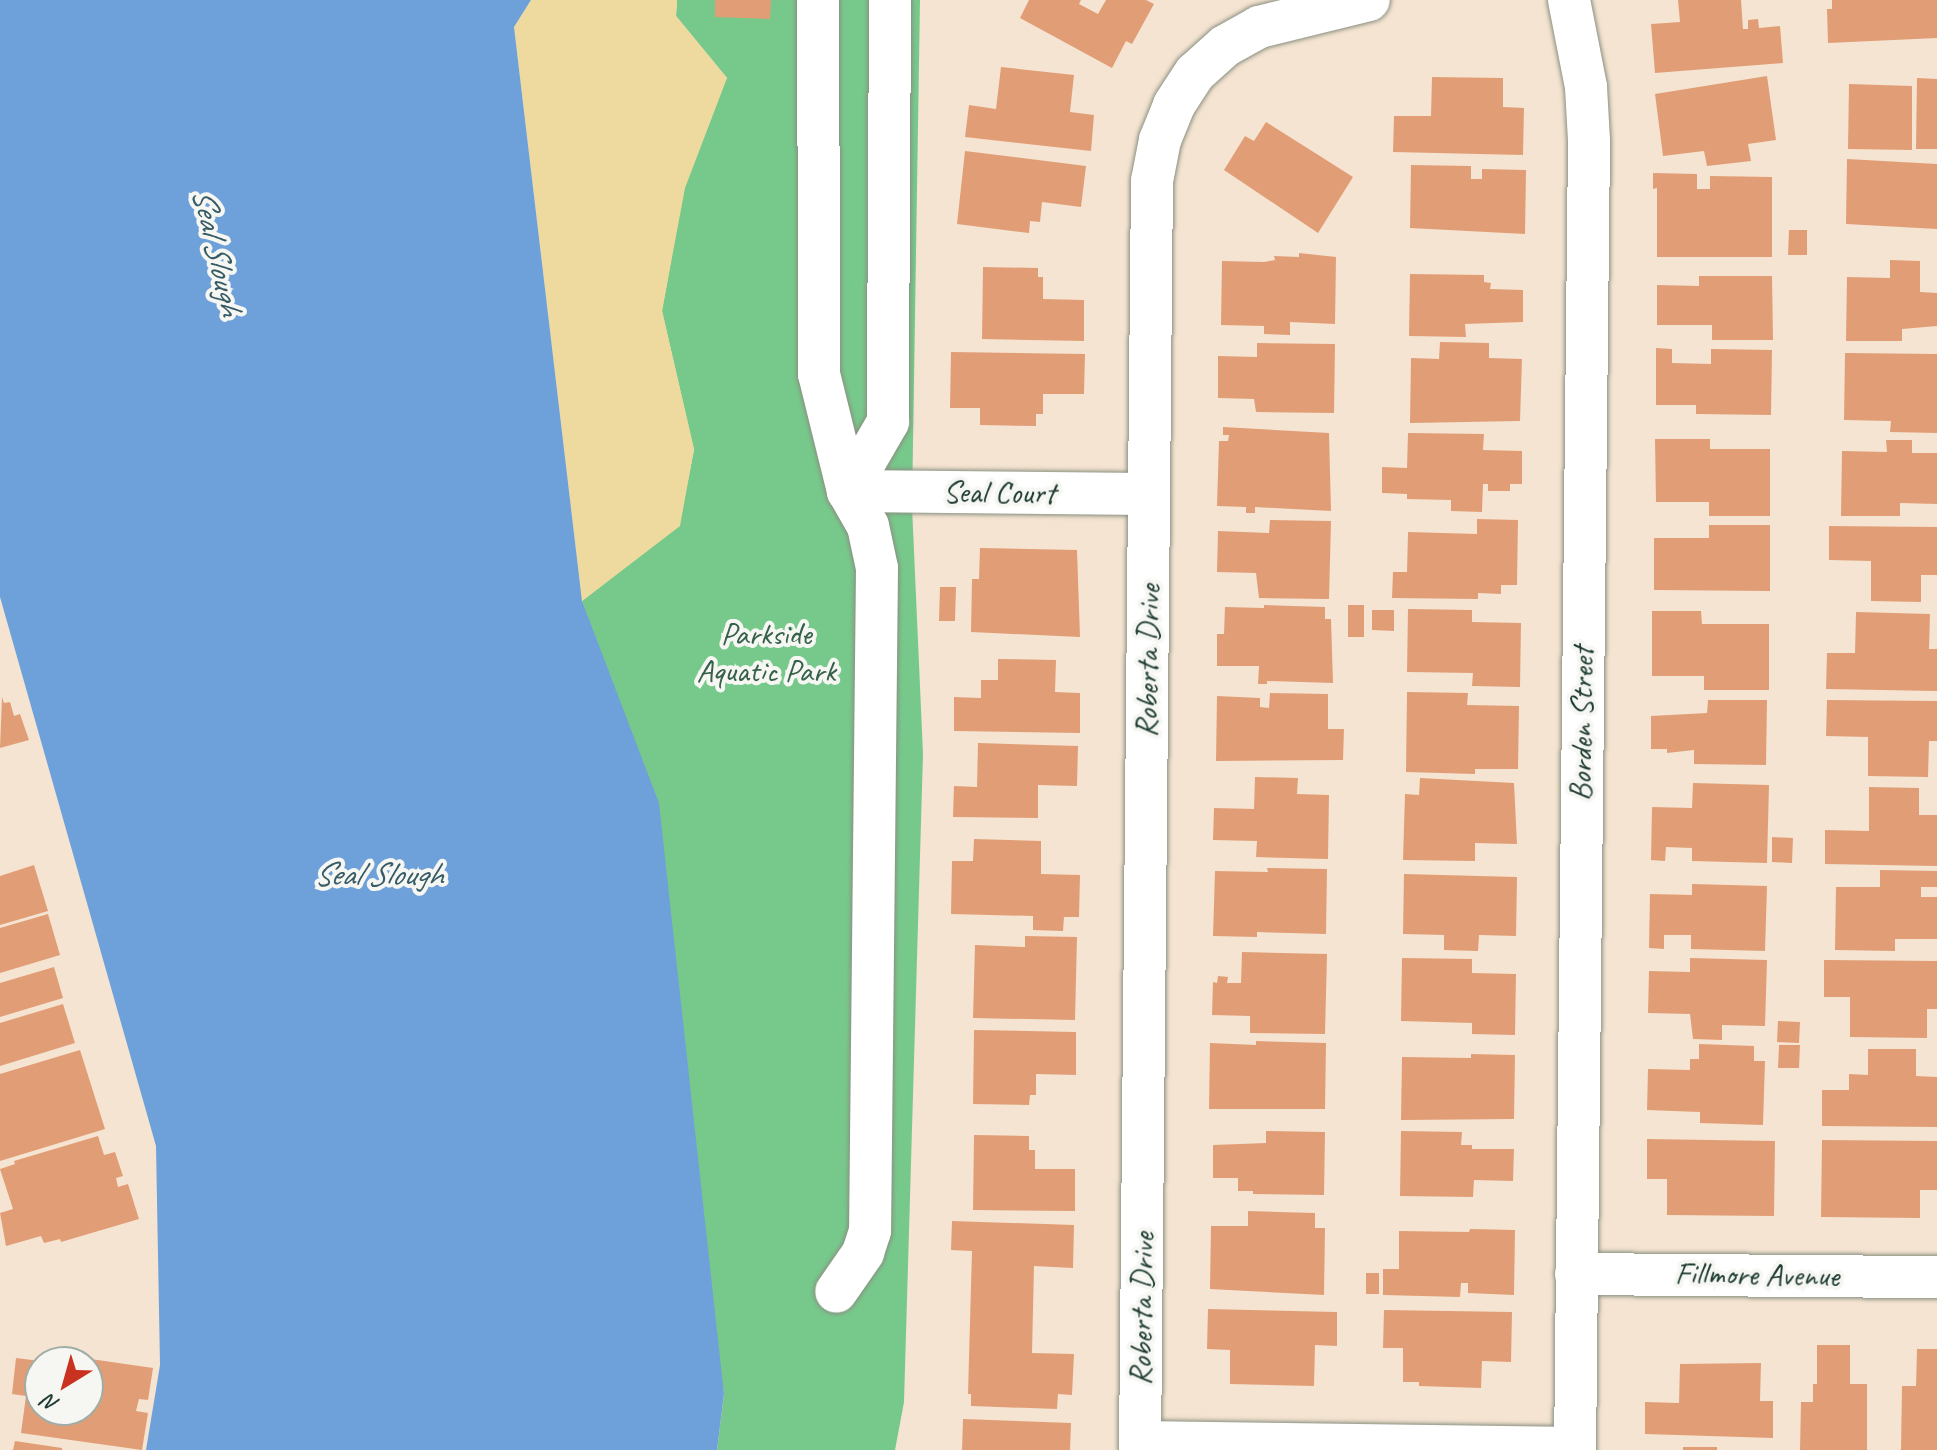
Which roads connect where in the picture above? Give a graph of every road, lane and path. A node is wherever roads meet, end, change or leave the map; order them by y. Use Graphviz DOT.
graph roads {
  1 [pos="818,0"];
  2 [pos="890,0"];
  3 [pos="1369,0"];
  4 [pos="1569,0"];
  5 [pos="848,491"];
  6 [pos="1149,494"];
  7 [pos="1576,1274"];
  8 [pos="1937,1277"];
  9 [pos="836,1292"];
  10 [pos="1140,1446"];
  11 [pos="1575,1449"];
  1 -- 5 [label="street"];
  2 -- 5 [label="street"];
  3 -- 6 [label="street, Roberta Drive"];
  4 -- 7 [label="street, Borden Street"];
  5 -- 6 [label="street, Seal Court"];
  5 -- 9 [label="street"];
  6 -- 10 [label="street, Roberta Drive"];
  7 -- 8 [label="street, Fillmore Avenue"];
  7 -- 11 [label="street, Borden Street"];
  10 -- 11 [label="street"];
}
